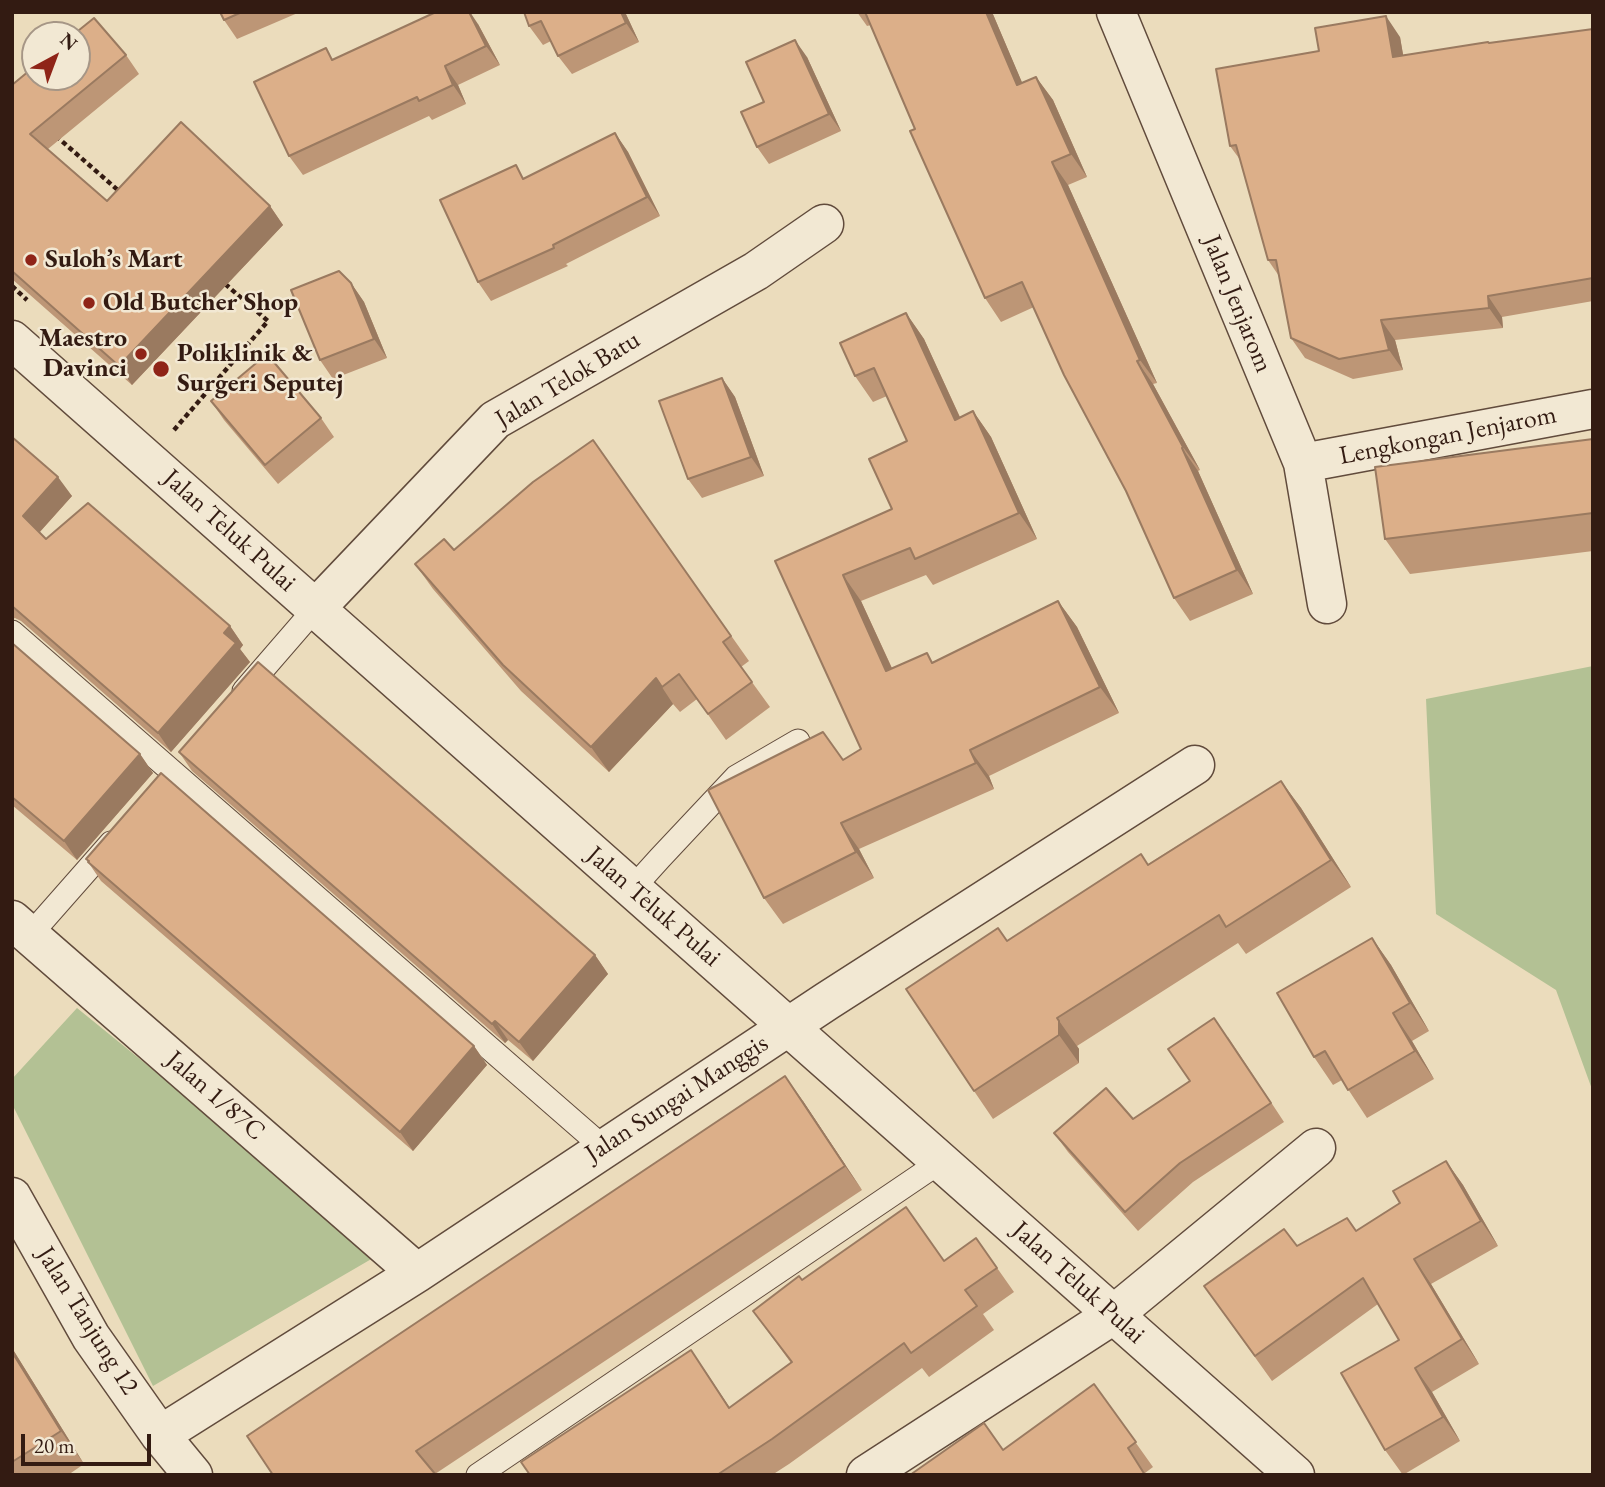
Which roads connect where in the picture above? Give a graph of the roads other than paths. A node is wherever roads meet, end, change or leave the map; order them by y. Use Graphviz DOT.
graph roads {
  1 [pos="1116,12"];
  2 [pos="824,224"];
  3 [pos="12,340"];
  4 [pos="1593,409"];
  5 [pos="1303,463"];
  6 [pos="1327,604"];
  7 [pos="315,609"];
  8 [pos="12,632"];
  9 [pos="226,710"];
  10 [pos="799,741"];
  11 [pos="190,751"];
  12 [pos="1195,765"];
  13 [pos="173,772"];
  14 [pos="155,792"];
  15 [pos="128,823"];
  16 [pos="632,889"];
  17 [pos="21,927"];
  18 [pos="788,1026"];
  19 [pos="604,1148"];
  20 [pos="1316,1148"];
  21 [pos="940,1162"];
  22 [pos="12,1197"];
  23 [pos="416,1273"];
  24 [pos="1113,1315"];
  25 [pos="160,1435"];
  26 [pos="193,1475"];
  27 [pos="478,1475"];
  28 [pos="866,1475"];
  29 [pos="1295,1475"];
  1 -- 5 [label="street, Jalan Jenjarom"];
  2 -- 7 [label="street, Jalan Telok Batu"];
  3 -- 7 [label="street, Jalan Teluk Pulai"];
  4 -- 5 [label="street, Lengkongan Jenjarom"];
  5 -- 6 [label="street, Jalan Jenjarom"];
  7 -- 9 [label="lane"];
  7 -- 16 [label="street, Jalan Teluk Pulai"];
  8 -- 13 [label="lane"];
  10 -- 16 [label="lane"];
  11 -- 13 [label="lane"];
  12 -- 18 [label="street, Jalan Sungai Manggis"];
  13 -- 14 [label="lane"];
  13 -- 19 [label="lane"];
  15 -- 17 [label="lane"];
  16 -- 18 [label="street, Jalan Teluk Pulai"];
  17 -- 23 [label="street, Jalan 1/87C"];
  18 -- 19 [label="street, Jalan Sungai Manggis"];
  18 -- 21 [label="street, Jalan Teluk Pulai"];
  19 -- 23 [label="street, Jalan Sungai Manggis"];
  20 -- 24 [label="street"];
  21 -- 24 [label="street, Jalan Teluk Pulai"];
  21 -- 27 [label="lane"];
  22 -- 25 [label="street, Jalan Tanjung 12"];
  23 -- 25 [label="street, Jalan Sungai Manggis"];
  24 -- 28 [label="street"];
  24 -- 29 [label="street, Jalan Teluk Pulai"];
  25 -- 26 [label="street, Jalan Tanjung 12"];
}
